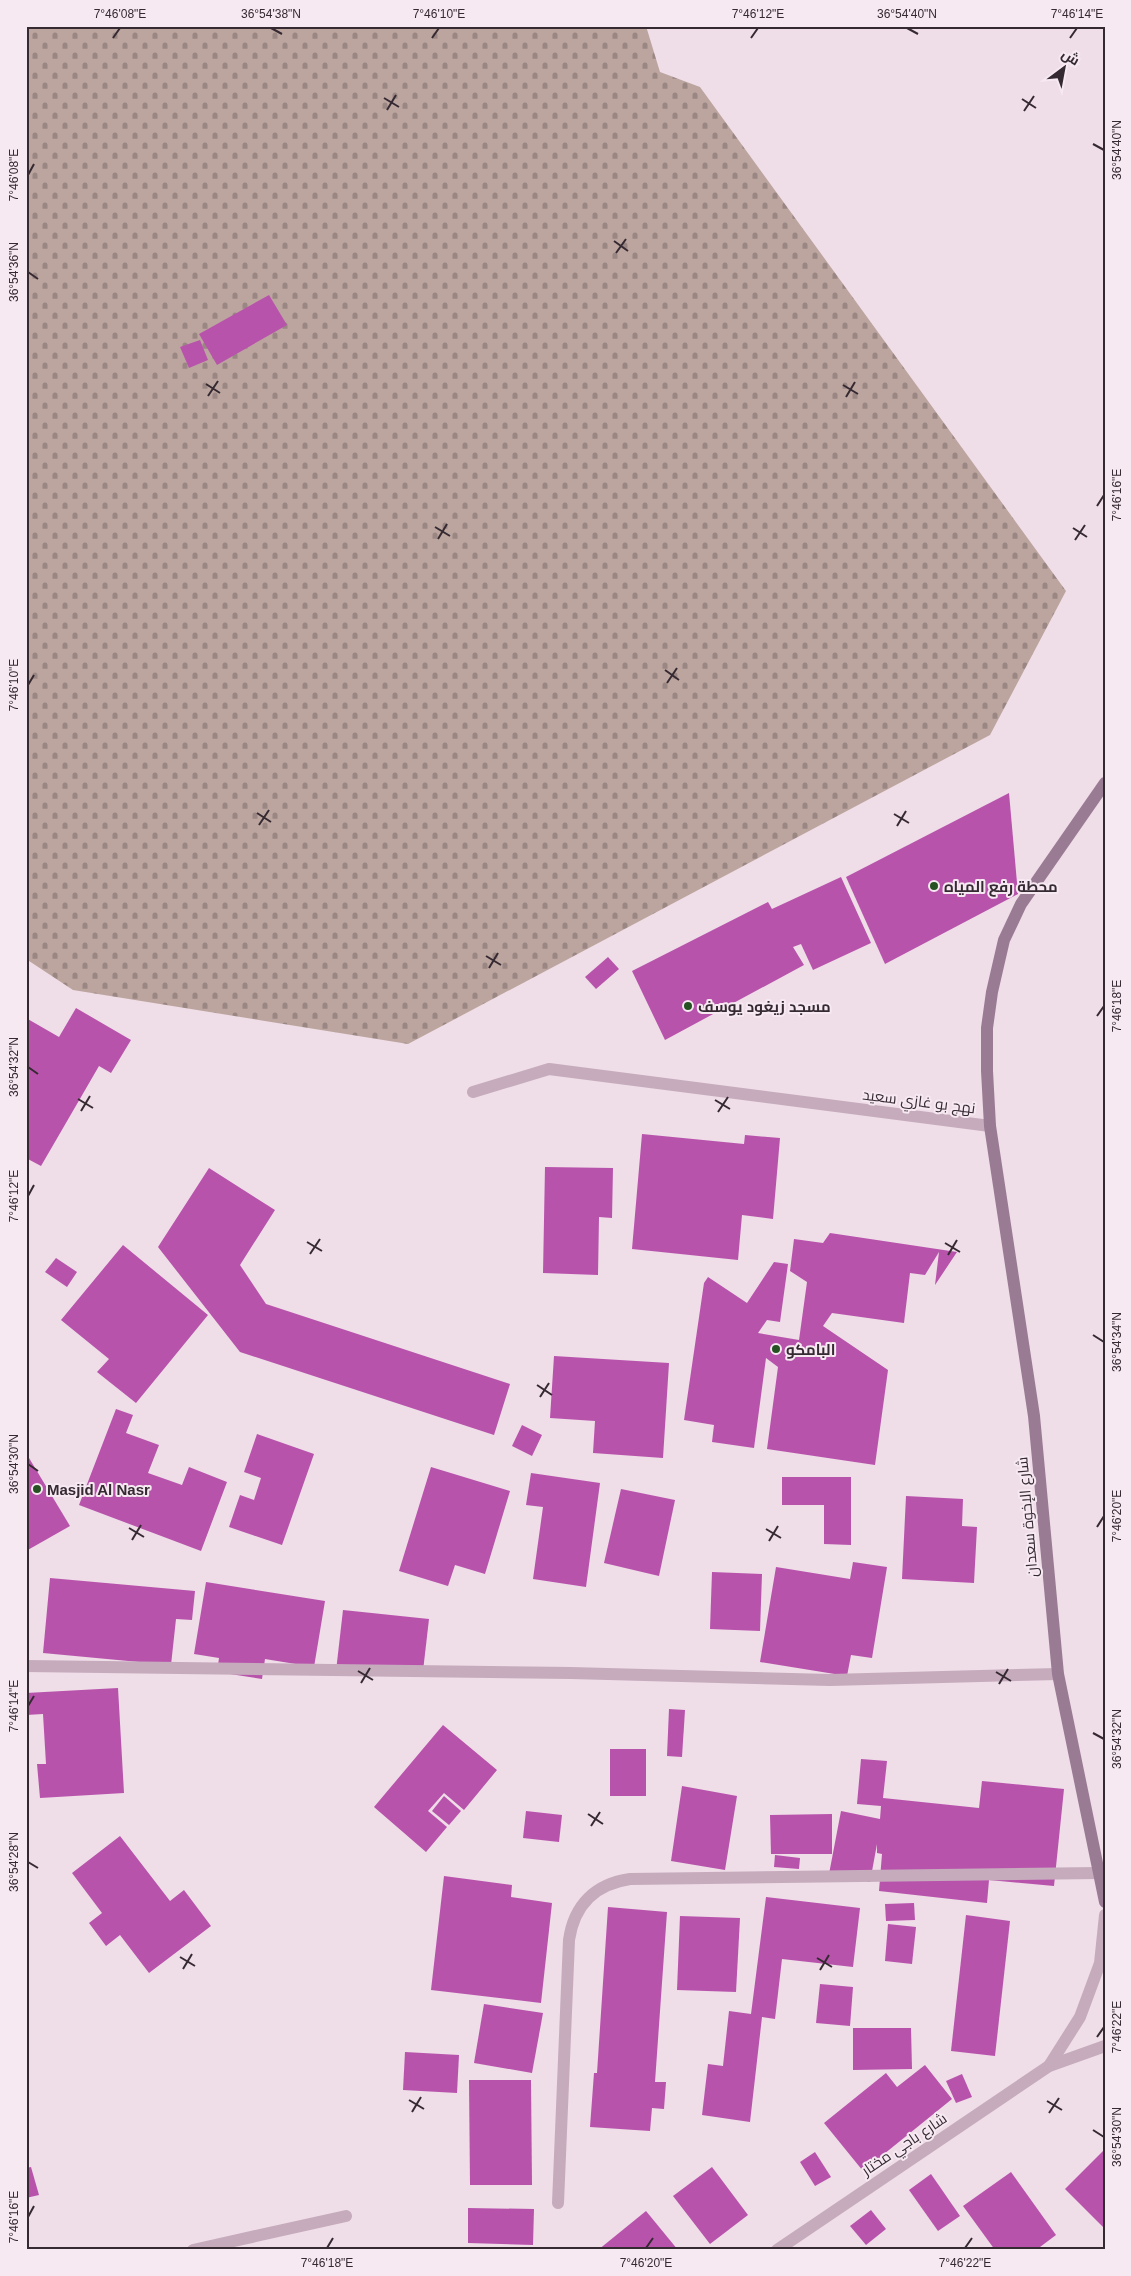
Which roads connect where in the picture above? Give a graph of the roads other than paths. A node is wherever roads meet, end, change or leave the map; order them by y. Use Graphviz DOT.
graph roads {
  1 [pos="1105,783"];
  2 [pos="473,1092"];
  3 [pos="990,1126"];
  4 [pos="26,1666"];
  5 [pos="1058,1674"];
  6 [pos="1098,1873"];
  7 [pos="1105,1902"];
  8 [pos="1105,1915"];
  9 [pos="1105,2046"];
  10 [pos="1049,2066"];
  11 [pos="558,2203"];
  12 [pos="346,2216"];
  13 [pos="193,2250"];
  14 [pos="777,2250"];
  1 -- 3 [label="street, نهج بو غازي سعيد"];
  2 -- 3 [label="street, نهج بو غازي سعيد"];
  3 -- 5 [label="street, شارع الإخوة سعدان"];
  4 -- 5 [label="street"];
  5 -- 6 [label="street, شارع الإخوة سعدان"];
  6 -- 7 [label="street, شارع الإخوة سعدان"];
  6 -- 11 [label="street"];
  8 -- 10 [label="street, شارع باجي مختار"];
  9 -- 10 [label="street, شارع باجي مختار"];
  10 -- 14 [label="street, شارع باجي مختار"];
  12 -- 13 [label="street"];
}
